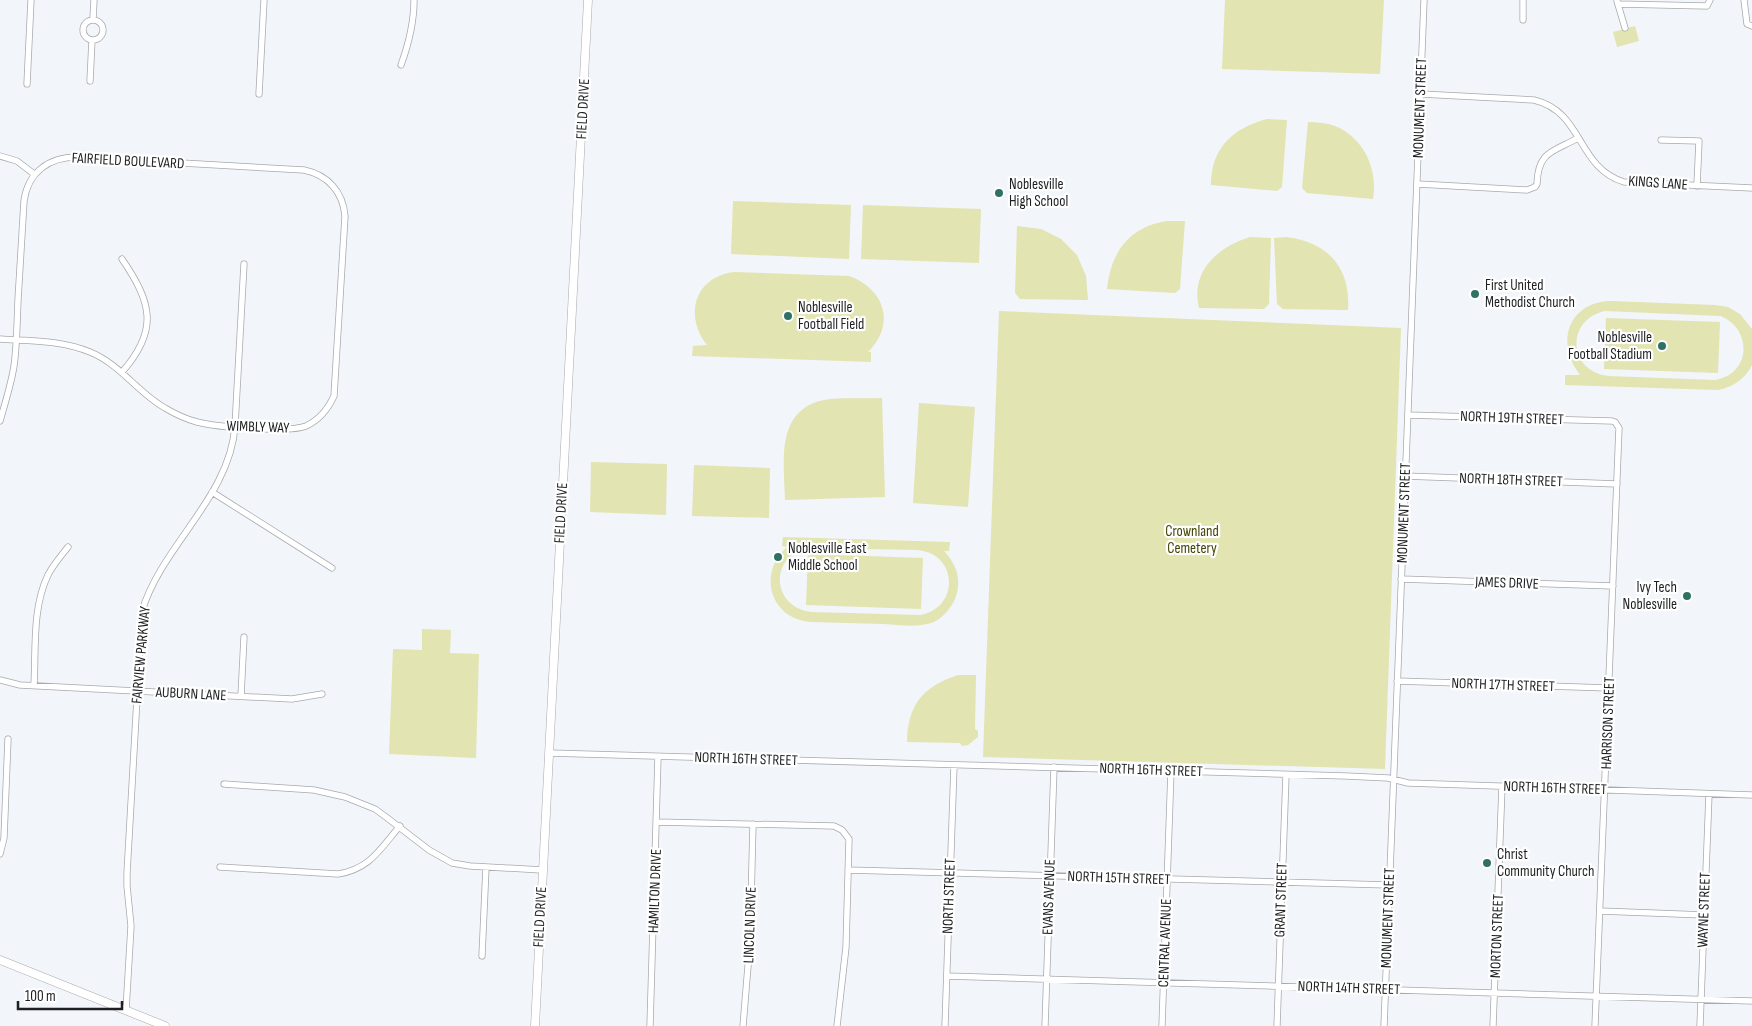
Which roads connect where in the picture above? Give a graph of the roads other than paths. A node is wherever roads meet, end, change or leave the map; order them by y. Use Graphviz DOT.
graph roads {
  1 [pos="31,0"];
  2 [pos="94,0"];
  3 [pos="264,0"];
  4 [pos="414,0"];
  5 [pos="588,0"];
  6 [pos="1424,0"];
  7 [pos="1523,0"];
  8 [pos="1710,0"];
  9 [pos="1744,0"];
  10 [pos="1617,2"];
  11 [pos="93,19"];
  12 [pos="1523,20"];
  13 [pos="1752,26"];
  14 [pos="1625,28"];
  15 [pos="92,40"];
  16 [pos="401,65"];
  17 [pos="90,81"];
  18 [pos="27,84"];
  19 [pos="259,94"];
  20 [pos="1421,94"];
  21 [pos="1578,138"];
  22 [pos="1661,140"];
  23 [pos="0,156"];
  24 [pos="34,174"];
  25 [pos="327,180"];
  26 [pos="1418,184"];
  27 [pos="1697,186"];
  28 [pos="1752,188"];
  29 [pos="122,259"];
  30 [pos="244,264"];
  31 [pos="0,339"];
  32 [pos="16,340"];
  33 [pos="122,372"];
  34 [pos="1408,415"];
  35 [pos="0,421"];
  36 [pos="1615,422"];
  37 [pos="235,426"];
  38 [pos="1405,476"];
  39 [pos="1618,484"];
  40 [pos="212,492"];
  41 [pos="68,547"];
  42 [pos="332,568"];
  43 [pos="1401,579"];
  44 [pos="1614,586"];
  45 [pos="244,637"];
  46 [pos="0,680"];
  47 [pos="1397,681"];
  48 [pos="34,686"];
  49 [pos="1609,688"];
  50 [pos="137,691"];
  51 [pos="322,694"];
  52 [pos="242,696"];
  53 [pos="8,740"];
  54 [pos="549,753"];
  55 [pos="658,757"];
  56 [pos="954,765"];
  57 [pos="1054,767"];
  58 [pos="1170,771"];
  59 [pos="1286,775"];
  60 [pos="1393,779"];
  61 [pos="224,784"];
  62 [pos="1502,786"];
  63 [pos="1605,790"];
  64 [pos="1709,794"];
  65 [pos="1752,795"];
  66 [pos="657,822"];
  67 [pos="753,824"];
  68 [pos="400,826"];
  69 [pos="0,854"];
  70 [pos="220,867"];
  71 [pos="486,867"];
  72 [pos="542,870"];
  73 [pos="848,870"];
  74 [pos="950,873"];
  75 [pos="1050,876"];
  76 [pos="1167,879"];
  77 [pos="1282,882"];
  78 [pos="1389,885"];
  79 [pos="1600,911"];
  80 [pos="1704,915"];
  81 [pos="482,956"];
  82 [pos="0,960"];
  83 [pos="947,976"];
  84 [pos="1046,979"];
  85 [pos="1164,982"];
  86 [pos="1278,986"];
  87 [pos="1385,989"];
  88 [pos="1495,992"];
  89 [pos="1596,996"];
  90 [pos="1701,1000"];
  91 [pos="1752,1001"];
  92 [pos="126,1010"];
  93 [pos="165,1026"];
  94 [pos="535,1026"];
  95 [pos="650,1026"];
  96 [pos="743,1026"];
  97 [pos="837,1026"];
  98 [pos="945,1026"];
  99 [pos="1045,1026"];
  100 [pos="1162,1026"];
  101 [pos="1277,1026"];
  102 [pos="1384,1026"];
  103 [pos="1493,1026"];
  104 [pos="1595,1026"];
  105 [pos="1700,1026"];
  1 -- 18 [label="street"];
  2 -- 11 [label="street"];
  3 -- 19 [label="street"];
  4 -- 16 [label="street"];
  5 -- 54 [label="street, FIELD DRIVE"];
  6 -- 20 [label="street, MONUMENT STREET"];
  7 -- 12 [label="street"];
  8 -- 10 [label="street"];
  9 -- 13 [label="street"];
  10 -- 14 [label="street"];
  11 -- 15 [label="street"];
  11 -- 15 [label="street"];
  15 -- 17 [label="street"];
  20 -- 21 [label="street, KINGS LANE"];
  20 -- 26 [label="street, MONUMENT STREET"];
  21 -- 26 [label="street"];
  21 -- 27 [label="street, KINGS LANE"];
  22 -- 27 [label="street"];
  23 -- 24 [label="street"];
  24 -- 25 [label="street, FAIRFIELD BOULEVARD"];
  24 -- 32 [label="street"];
  25 -- 37 [label="street, WIMBLY WAY"];
  26 -- 34 [label="street, MONUMENT STREET"];
  27 -- 28 [label="street, KINGS LANE"];
  29 -- 33 [label="street"];
  30 -- 37 [label="street, FAIRVIEW PARKWAY"];
  31 -- 32 [label="street, WIMBLY WAY"];
  32 -- 33 [label="street, WIMBLY WAY"];
  32 -- 35 [label="street"];
  33 -- 37 [label="street, WIMBLY WAY"];
  34 -- 36 [label="street, NORTH 19TH STREET"];
  34 -- 38 [label="street, MONUMENT STREET"];
  36 -- 39 [label="street, HARRISON STREET"];
  37 -- 40 [label="street, FAIRVIEW PARKWAY"];
  38 -- 39 [label="street, NORTH 18TH STREET"];
  38 -- 43 [label="street, MONUMENT STREET"];
  39 -- 44 [label="street, HARRISON STREET"];
  40 -- 42 [label="street"];
  40 -- 50 [label="street, FAIRVIEW PARKWAY"];
  41 -- 48 [label="street"];
  43 -- 44 [label="street, JAMES DRIVE"];
  43 -- 47 [label="street, MONUMENT STREET"];
  44 -- 49 [label="street, HARRISON STREET"];
  45 -- 52 [label="street"];
  46 -- 48 [label="street, AUBURN LANE"];
  47 -- 49 [label="street, NORTH 17TH STREET"];
  47 -- 60 [label="street, MONUMENT STREET"];
  48 -- 50 [label="street, AUBURN LANE"];
  49 -- 63 [label="street, HARRISON STREET"];
  50 -- 52 [label="street, AUBURN LANE"];
  50 -- 92 [label="street, FAIRVIEW PARKWAY"];
  51 -- 52 [label="street, AUBURN LANE"];
  53 -- 69 [label="street"];
  54 -- 55 [label="street, NORTH 16TH STREET"];
  54 -- 72 [label="street, FIELD DRIVE"];
  55 -- 56 [label="street, NORTH 16TH STREET"];
  55 -- 66 [label="street, HAMILTON DRIVE"];
  56 -- 57 [label="street, NORTH 16TH STREET"];
  56 -- 74 [label="street, NORTH STREET"];
  57 -- 58 [label="street, NORTH 16TH STREET"];
  57 -- 75 [label="street, EVANS AVENUE"];
  58 -- 59 [label="street, NORTH 16TH STREET"];
  58 -- 76 [label="street, CENTRAL AVENUE"];
  59 -- 60 [label="street, NORTH 16TH STREET"];
  59 -- 77 [label="street, GRANT STREET"];
  60 -- 62 [label="street, NORTH 16TH STREET"];
  60 -- 78 [label="street, MONUMENT STREET"];
  61 -- 68 [label="street"];
  62 -- 63 [label="street, NORTH 16TH STREET"];
  62 -- 88 [label="street, MORTON STREET"];
  63 -- 64 [label="street, NORTH 16TH STREET"];
  63 -- 79 [label="street, HARRISON STREET"];
  64 -- 65 [label="street, NORTH 16TH STREET"];
  64 -- 80 [label="street, WAYNE STREET"];
  66 -- 67 [label="street"];
  66 -- 95 [label="street, HAMILTON DRIVE"];
  67 -- 73 [label="street"];
  67 -- 96 [label="street, LINCOLN DRIVE"];
  68 -- 70 [label="street"];
  68 -- 71 [label="street"];
  71 -- 72 [label="street"];
  71 -- 81 [label="street"];
  72 -- 94 [label="street, FIELD DRIVE"];
  73 -- 74 [label="street, NORTH 15TH STREET"];
  73 -- 97 [label="street"];
  74 -- 75 [label="street, NORTH 15TH STREET"];
  74 -- 83 [label="street, NORTH STREET"];
  75 -- 76 [label="street, NORTH 15TH STREET"];
  75 -- 84 [label="street, EVANS AVENUE"];
  76 -- 77 [label="street, NORTH 15TH STREET"];
  76 -- 85 [label="street, CENTRAL AVENUE"];
  77 -- 78 [label="street, NORTH 15TH STREET"];
  77 -- 86 [label="street, GRANT STREET"];
  78 -- 87 [label="street, MONUMENT STREET"];
  79 -- 80 [label="street"];
  79 -- 89 [label="street, HARRISON STREET"];
  80 -- 90 [label="street, WAYNE STREET"];
  82 -- 92 [label="street"];
  83 -- 84 [label="street, NORTH 14TH STREET"];
  83 -- 98 [label="street, NORTH STREET"];
  84 -- 85 [label="street, NORTH 14TH STREET"];
  84 -- 99 [label="street, EVANS AVENUE"];
  85 -- 86 [label="street, NORTH 14TH STREET"];
  85 -- 100 [label="street, CENTRAL AVENUE"];
  86 -- 87 [label="street, NORTH 14TH STREET"];
  86 -- 101 [label="street, GRANT STREET"];
  87 -- 88 [label="street, NORTH 14TH STREET"];
  87 -- 102 [label="street, MONUMENT STREET"];
  88 -- 89 [label="street, NORTH 14TH STREET"];
  88 -- 103 [label="street, MORTON STREET"];
  89 -- 90 [label="street, NORTH 14TH STREET"];
  89 -- 104 [label="street, HARRISON STREET"];
  90 -- 91 [label="street, NORTH 14TH STREET"];
  90 -- 105 [label="street, WAYNE STREET"];
  92 -- 93 [label="street"];
}
